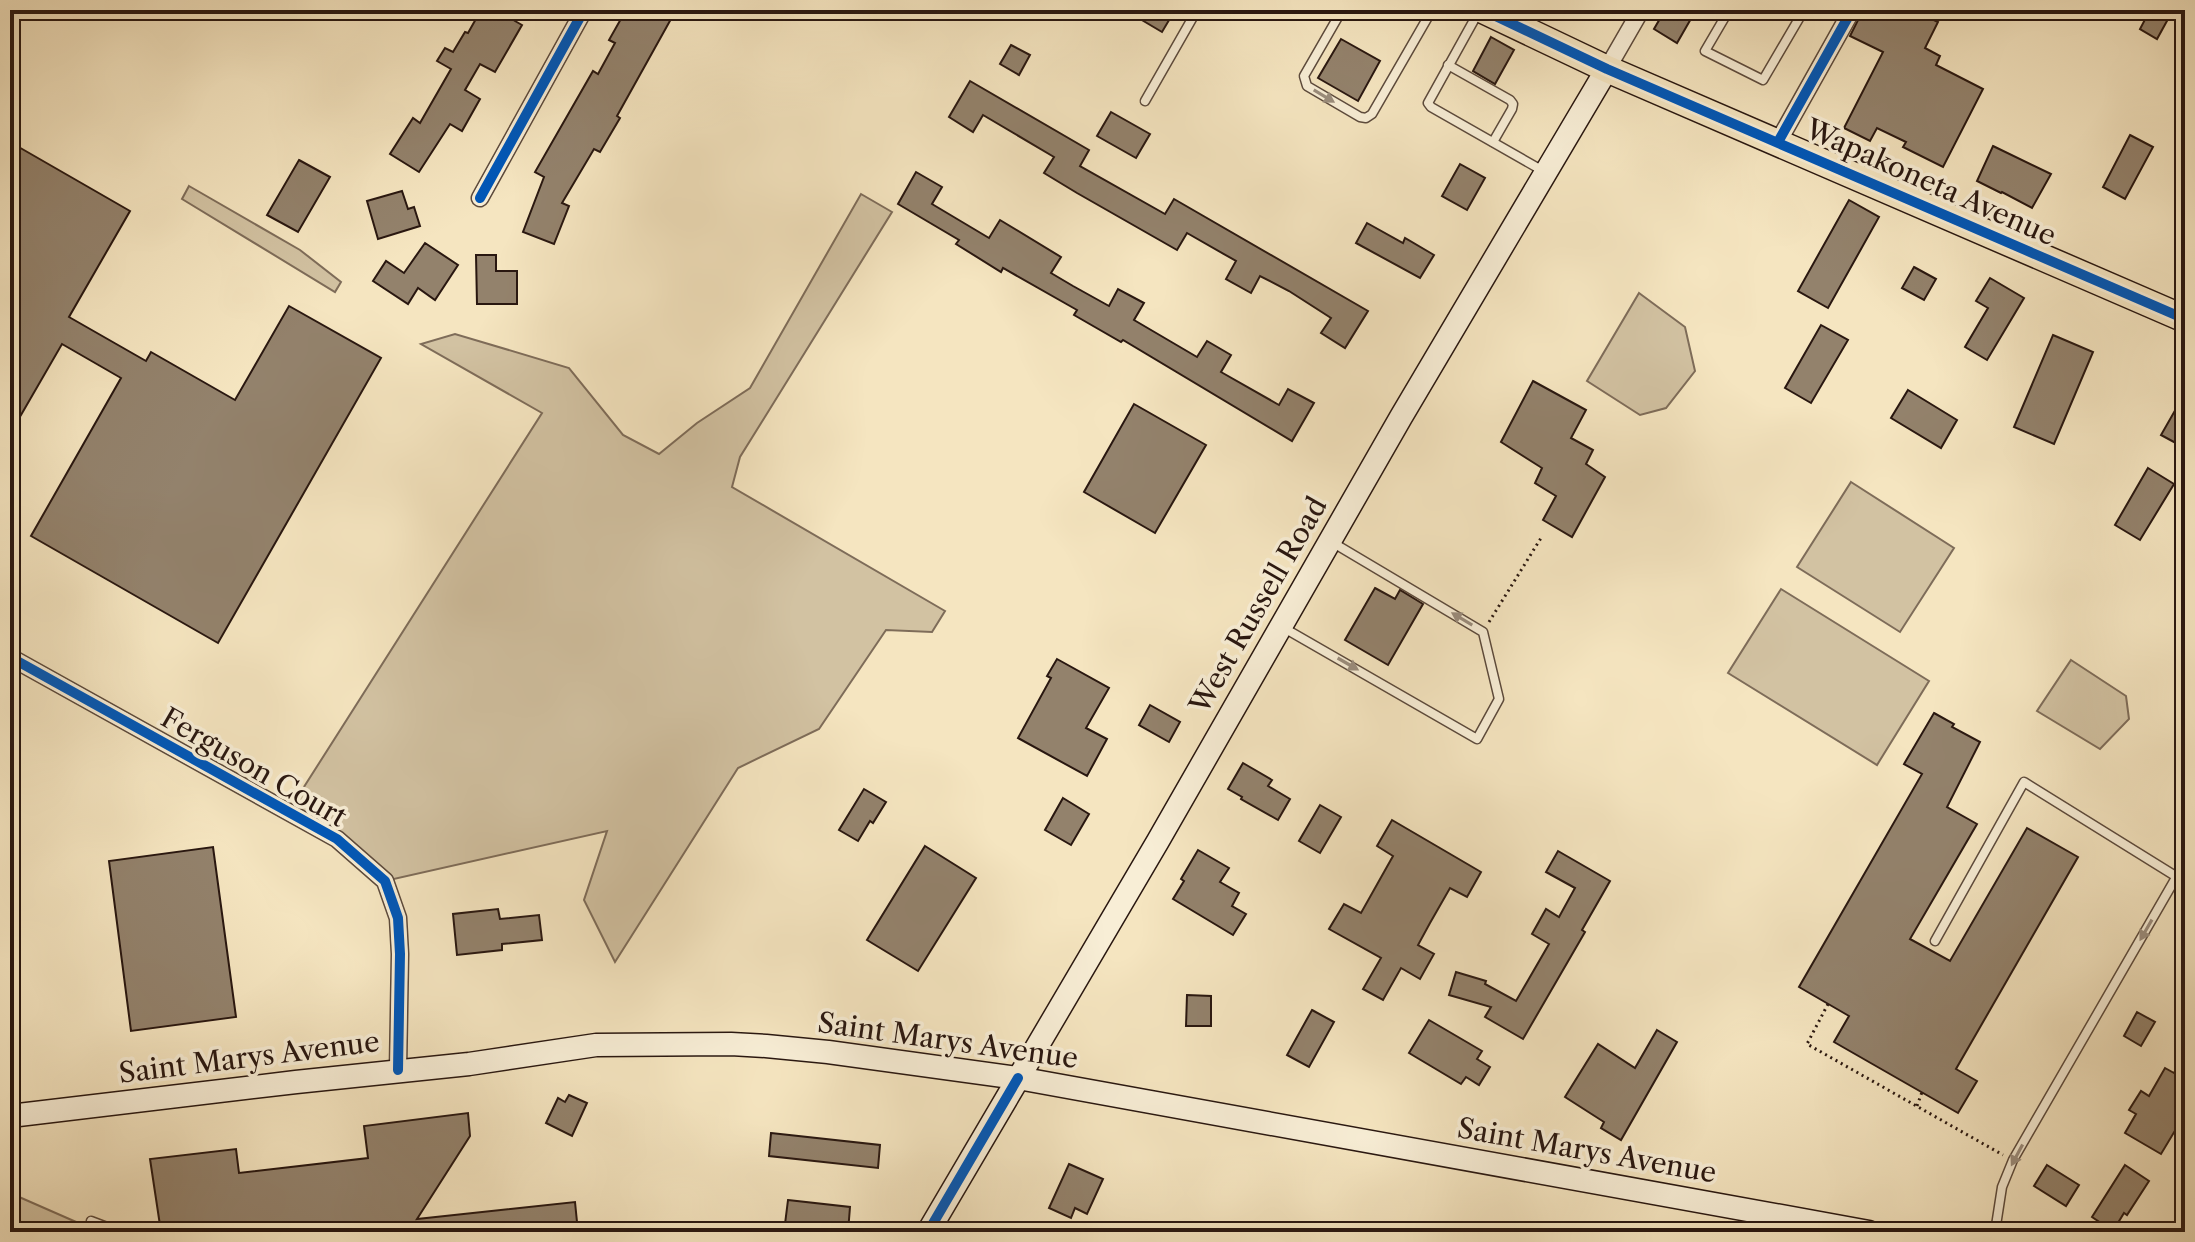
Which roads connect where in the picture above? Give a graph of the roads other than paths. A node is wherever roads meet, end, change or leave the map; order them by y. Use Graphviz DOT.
graph roads {
  1 [pos="584,10"];
  2 [pos="1197,10"];
  3 [pos="1342,10"];
  4 [pos="1432,10"];
  5 [pos="1481,10"];
  6 [pos="1641,10"];
  7 [pos="1729,10"];
  8 [pos="1804,10"];
  9 [pos="1849,11"];
  10 [pos="1448,65"];
  11 [pos="1607,69"];
  12 [pos="1145,101"];
  13 [pos="1493,142"];
  14 [pos="1778,142"];
  15 [pos="1546,172"];
  16 [pos="480,198"];
  17 [pos="2185,319"];
  18 [pos="1329,541"];
  19 [pos="1280,625"];
  20 [pos="10,657"];
  21 [pos="2185,862"];
  22 [pos="2177,877"];
  23 [pos="1935,941"];
  24 [pos="398,1070"];
  25 [pos="1018,1078"];
  26 [pos="10,1116"];
  27 [pos="91,1221"];
  28 [pos="120,1232"];
  29 [pos="928,1232"];
  30 [pos="1869,1232"];
  31 [pos="1995,1232"];
  1 -- 16 [label="street"];
  2 -- 12 [label="lane"];
  3 -- 4 [label="lane, one-way"];
  5 -- 10 [label="lane"];
  5 -- 11 [label="main road, Wapakoneta Avenue"];
  6 -- 11 [label="street, West Russell Road"];
  7 -- 8 [label="lane"];
  9 -- 14 [label="street"];
  10 -- 13 [label="lane"];
  10 -- 13 [label="lane"];
  11 -- 14 [label="main road, Wapakoneta Avenue"];
  11 -- 15 [label="main road, West Russell Road"];
  13 -- 15 [label="lane"];
  14 -- 17 [label="main road, Wapakoneta Avenue"];
  15 -- 18 [label="main road, West Russell Road"];
  18 -- 19 [label="main road, West Russell Road"];
  19 -- 18 [label="lane, one-way"];
  19 -- 25 [label="main road, West Russell Road"];
  20 -- 24 [label="street, Ferguson Court"];
  21 -- 22 [label="lane"];
  22 -- 23 [label="lane"];
  22 -- 31 [label="lane, one-way"];
  24 -- 25 [label="main road, Saint Marys Avenue"];
  24 -- 26 [label="main road, Saint Marys Avenue"];
  25 -- 29 [label="main road, West Russell Road"];
  25 -- 30 [label="main road, Saint Marys Avenue"];
  27 -- 28 [label="lane"];
}
